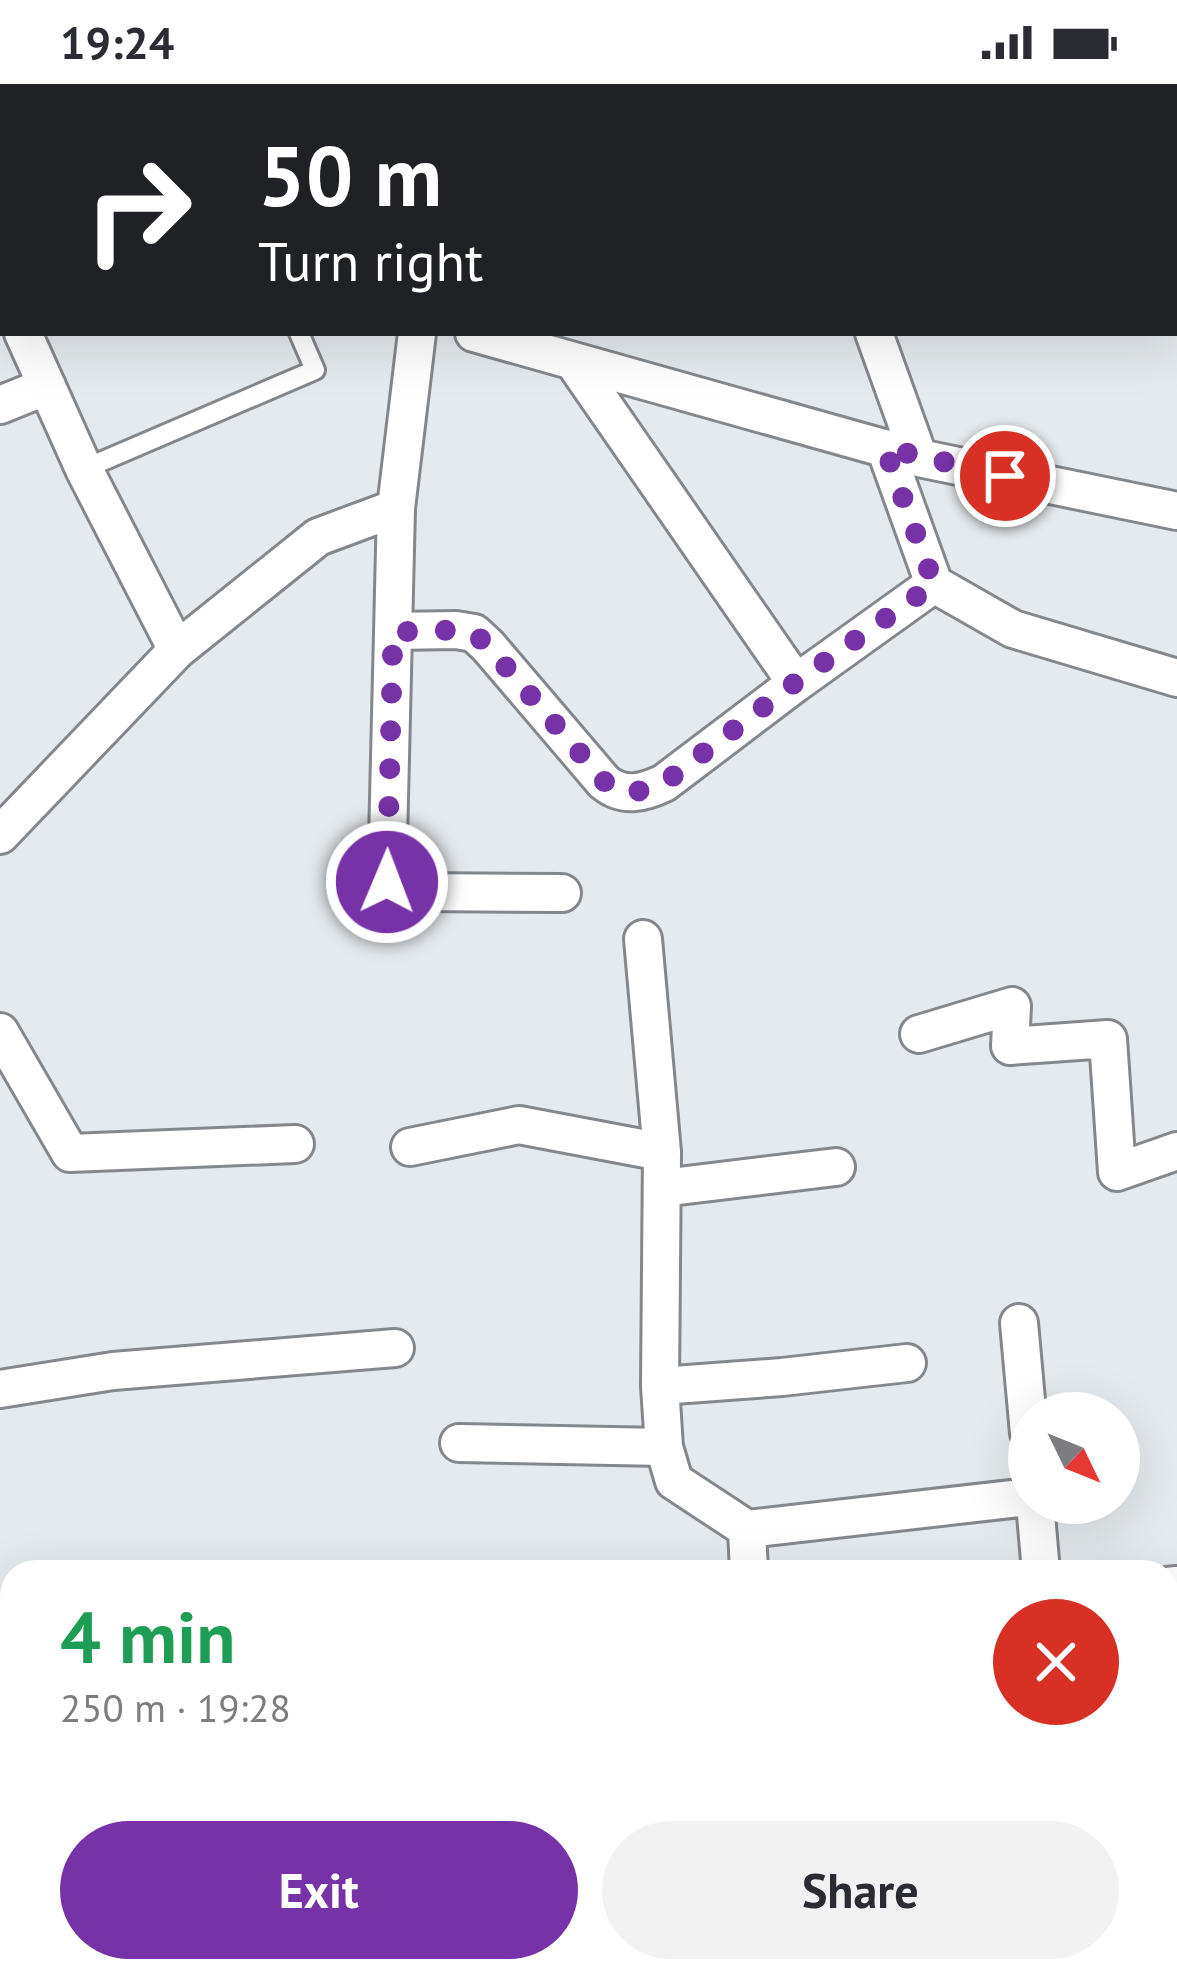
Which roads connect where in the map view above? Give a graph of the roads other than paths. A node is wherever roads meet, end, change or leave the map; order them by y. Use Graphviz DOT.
graph roads {
  1 [pos="24,336"];
  2 [pos="300,336"];
  3 [pos="417,336"];
  4 [pos="485,336"];
  5 [pos="875,336"];
  6 [pos="573,361"];
  7 [pos="47,386"];
  8 [pos="0,405"];
  9 [pos="902,453"];
  10 [pos="84,470"];
  11 [pos="396,508"];
  12 [pos="1177,511"];
  13 [pos="934,584"];
  14 [pos="393,632"];
  15 [pos="177,650"];
  16 [pos="1177,678"];
  17 [pos="796,682"];
  18 [pos="0,835"];
  19 [pos="562,893"];
  20 [pos="643,939"];
  21 [pos="0,1032"];
  22 [pos="919,1034"];
  23 [pos="295,1144"];
  24 [pos="410,1147"];
  25 [pos="1177,1151"];
  26 [pos="836,1167"];
  27 [pos="662,1170"];
  28 [pos="1019,1323"];
  29 [pos="395,1348"];
  30 [pos="907,1364"];
  31 [pos="660,1386"];
  32 [pos="0,1389"];
  33 [pos="1025,1392"];
  34 [pos="459,1443"];
  35 [pos="664,1447"];
  36 [pos="1008,1502"];
  37 [pos="1035,1524"];
  38 [pos="747,1529"];
  39 [pos="748,1560"];
  40 [pos="1040,1560"];
  1 -- 7 [label="street"];
  2 -- 10 [label="lane"];
  3 -- 11 [label="street"];
  4 -- 6 [label="street"];
  5 -- 9 [label="street"];
  6 -- 9 [label="street"];
  6 -- 17 [label="street"];
  7 -- 8 [label="street"];
  7 -- 10 [label="street"];
  9 -- 12 [label="street"];
  9 -- 13 [label="street"];
  10 -- 15 [label="street"];
  11 -- 14 [label="street"];
  11 -- 15 [label="street"];
  13 -- 16 [label="street"];
  13 -- 17 [label="street"];
  14 -- 17 [label="street"];
  14 -- 19 [label="street"];
  15 -- 18 [label="street"];
  20 -- 27 [label="street"];
  21 -- 23 [label="street"];
  22 -- 25 [label="street"];
  24 -- 27 [label="street"];
  26 -- 27 [label="street"];
  27 -- 31 [label="street"];
  28 -- 33 [label="street"];
  29 -- 32 [label="street"];
  30 -- 31 [label="street"];
  31 -- 35 [label="street"];
  34 -- 35 [label="street"];
  35 -- 38 [label="street"];
  36 -- 38 [label="street"];
  37 -- 40 [label="street"];
  38 -- 39 [label="street"];
}
